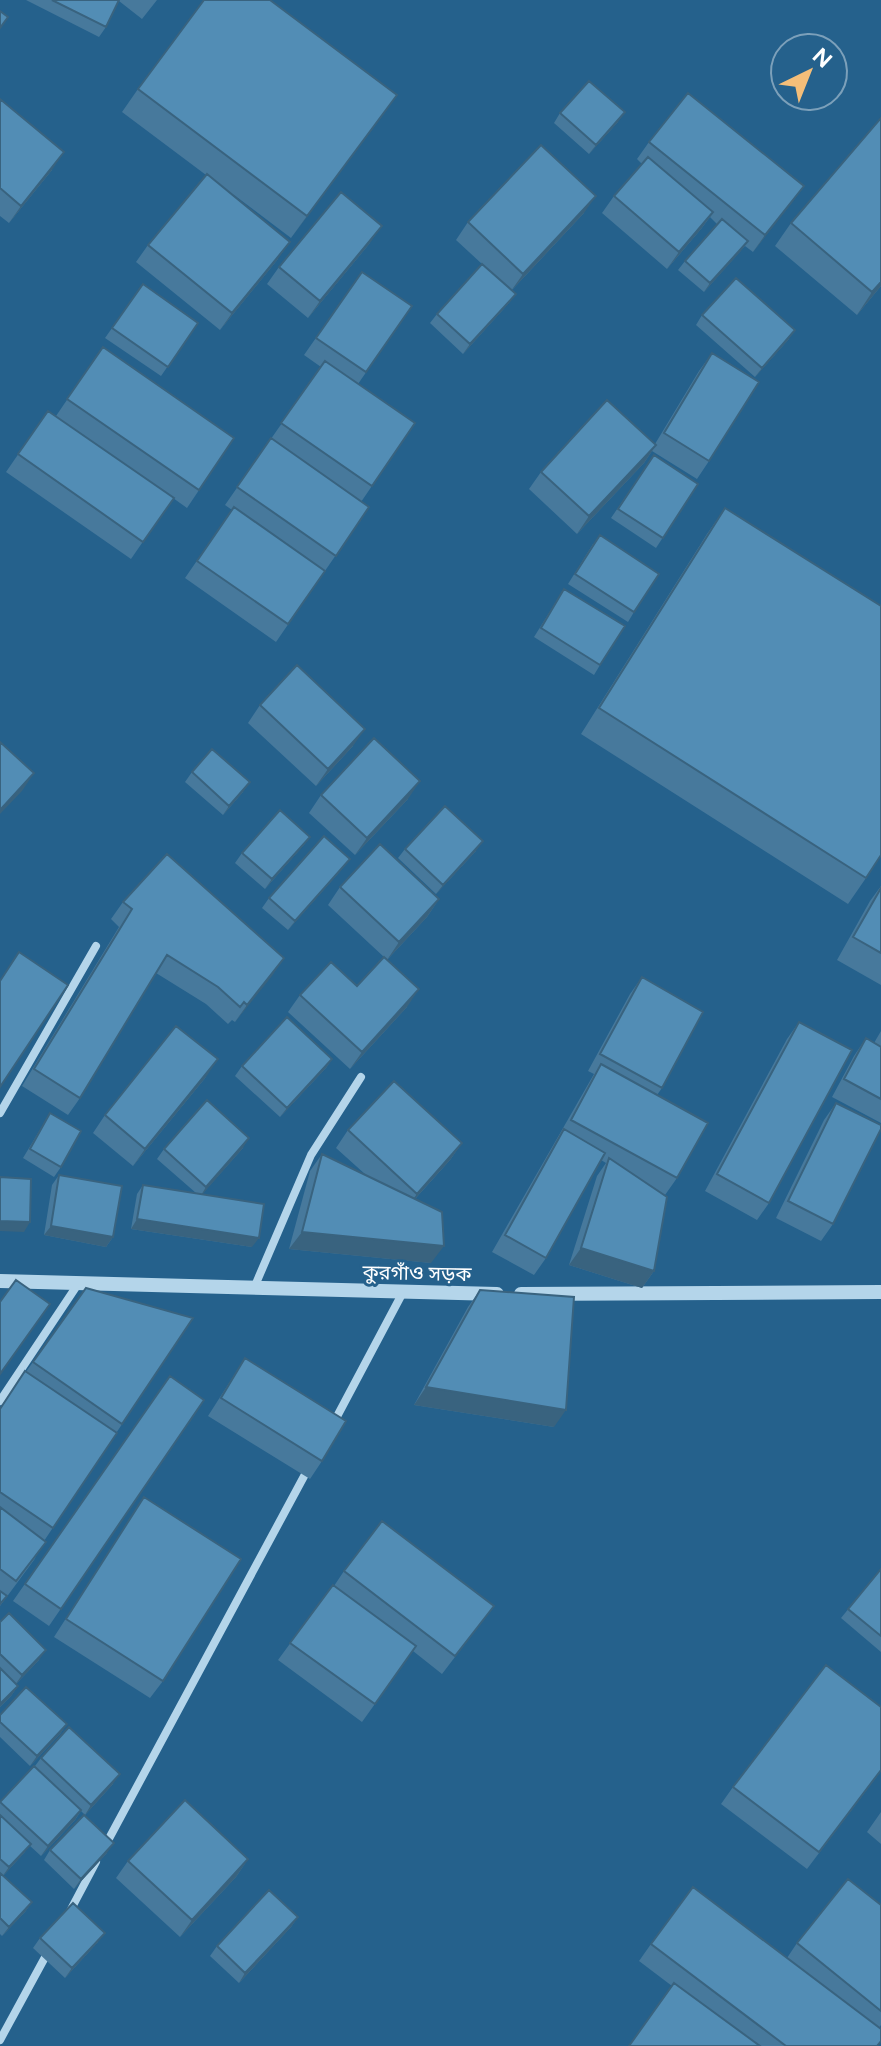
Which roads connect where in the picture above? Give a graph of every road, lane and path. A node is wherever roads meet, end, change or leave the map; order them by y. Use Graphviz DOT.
graph roads {
  1 [pos="96,946"];
  2 [pos="361,1077"];
  3 [pos="0,1113"];
  4 [pos="0,1281"];
  5 [pos="79,1283"];
  6 [pos="254,1289"];
  7 [pos="881,1292"];
  8 [pos="402,1294"];
  9 [pos="0,1401"];
  10 [pos="327,1435"];
  11 [pos="311,1463"];
  12 [pos="61,1927"];
  13 [pos="53,1941"];
  14 [pos="0,2040"];
  1 -- 3 [label="street"];
  2 -- 6 [label="street"];
  4 -- 5 [label="street, কুরগাঁও সড়ক"];
  5 -- 6 [label="street, কুরগাঁও সড়ক"];
  5 -- 9 [label="street"];
  6 -- 8 [label="street, কুরগাঁও সড়ক"];
  7 -- 8 [label="street, কুরগাঁও সড়ক"];
  8 -- 10 [label="street"];
  11 -- 12 [label="street"];
  13 -- 14 [label="street"];
}
